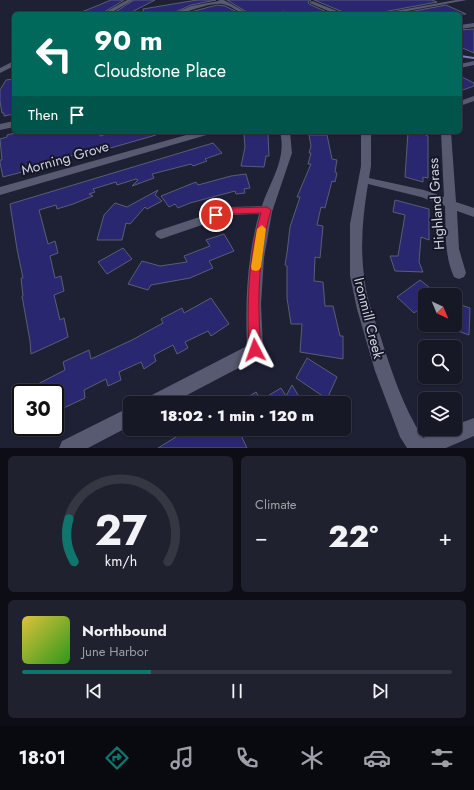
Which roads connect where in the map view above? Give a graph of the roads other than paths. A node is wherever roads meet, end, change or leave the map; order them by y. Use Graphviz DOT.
graph roads {
  1 [pos="130,0"];
  2 [pos="465,0"];
  3 [pos="222,1"];
  4 [pos="324,1"];
  5 [pos="109,12"];
  6 [pos="180,12"];
  7 [pos="242,12"];
  8 [pos="335,12"];
  9 [pos="393,12"];
  10 [pos="474,25"];
  11 [pos="462,27"];
  12 [pos="474,63"];
  13 [pos="12,64"];
  14 [pos="462,66"];
  15 [pos="12,69"];
  16 [pos="2,70"];
  17 [pos="474,98"];
  18 [pos="462,103"];
  19 [pos="12,124"];
  20 [pos="0,127"];
  21 [pos="200,134"];
  22 [pos="285,134"];
  23 [pos="366,134"];
  24 [pos="446,134"];
  25 [pos="364,180"];
  26 [pos="0,191"];
  27 [pos="450,203"];
  28 [pos="267,210"];
  29 [pos="474,213"];
  30 [pos="161,234"];
  31 [pos="459,273"];
  32 [pos="167,396"];
  33 [pos="123,420"];
  34 [pos="474,427"];
  35 [pos="69,448"];
  36 [pos="418,448"];
  37 [pos="423,448"];
  1 -- 5 [label="street"];
  2 -- 9 [label="street"];
  3 -- 6 [label="street"];
  3 -- 7 [label="street"];
  4 -- 8 [label="street"];
  10 -- 11 [label="street"];
  12 -- 14 [label="street"];
  13 -- 16 [label="street"];
  15 -- 16 [label="street"];
  17 -- 18 [label="street"];
  19 -- 20 [label="street"];
  21 -- 26 [label="street, Morning Grove"];
  22 -- 28 [label="street"];
  23 -- 25 [label="street, Ironmill Creek"];
  24 -- 27 [label="street, Highland Grass"];
  25 -- 27 [label="street"];
  25 -- 36 [label="street, Ironmill Creek"];
  27 -- 29 [label="street"];
  27 -- 31 [label="street, Highland Grass"];
  28 -- 30 [label="street"];
  28 -- 32 [label="street"];
  33 -- 35 [label="street"];
  34 -- 37 [label="street"];
}
